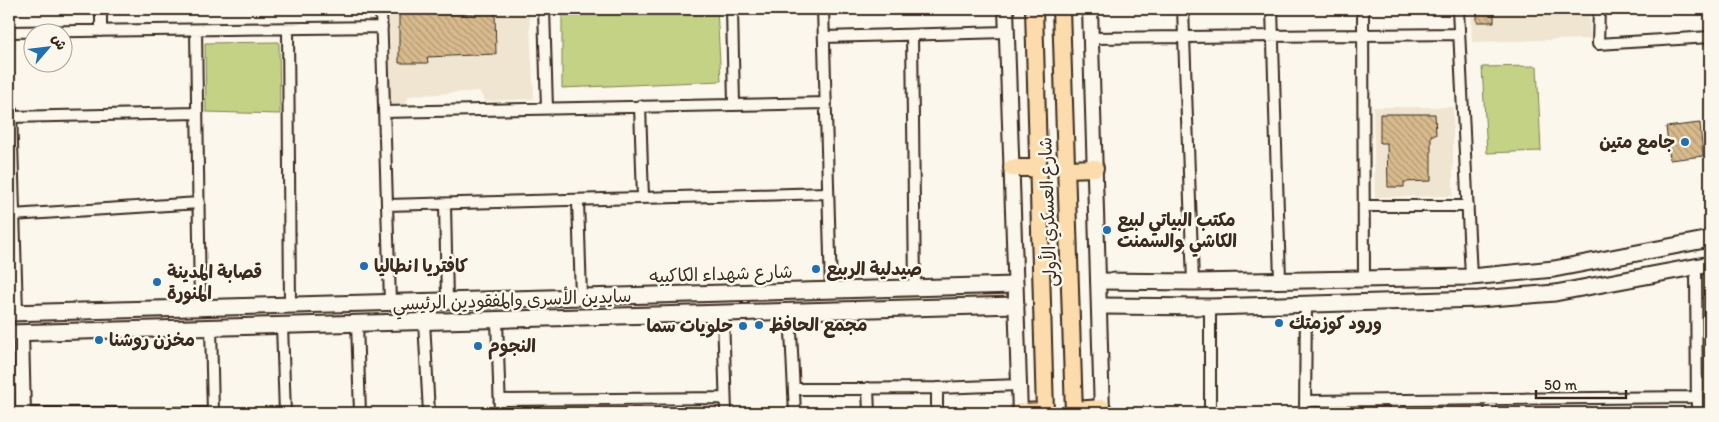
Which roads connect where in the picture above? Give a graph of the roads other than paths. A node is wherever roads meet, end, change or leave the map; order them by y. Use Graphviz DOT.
graph roads {
  1 [pos="101,9"];
  2 [pos="382,9"];
  3 [pos="544,9"];
  4 [pos="732,9"];
  5 [pos="823,9"];
  6 [pos="1006,9"];
  7 [pos="1034,9"];
  8 [pos="1062,9"];
  9 [pos="1090,9"];
  10 [pos="1183,9"];
  11 [pos="1272,9"];
  12 [pos="1363,9"];
  13 [pos="1458,9"];
  14 [pos="1599,9"];
  15 [pos="382,28"];
  16 [pos="288,29"];
  17 [pos="196,30"];
  18 [pos="101,31"];
  19 [pos="9,32"];
  20 [pos="1007,32"];
  21 [pos="1459,34"];
  22 [pos="912,35"];
  23 [pos="1364,35"];
  24 [pos="1273,36"];
  25 [pos="824,37"];
  26 [pos="1184,37"];
  27 [pos="1710,37"];
  28 [pos="1091,38"];
  29 [pos="826,103"];
  30 [pos="734,104"];
  31 [pos="640,106"];
  32 [pos="547,108"];
  33 [pos="9,109"];
  34 [pos="384,112"];
  35 [pos="197,113"];
  36 [pos="9,117"];
  37 [pos="1012,168"];
  38 [pos="1038,168"];
  39 [pos="1095,168"];
  40 [pos="1067,169"];
  41 [pos="828,193"];
  42 [pos="643,198"];
  43 [pos="578,200"];
  44 [pos="198,204"];
  45 [pos="445,204"];
  46 [pos="387,205"];
  47 [pos="1364,206"];
  48 [pos="1468,206"];
  49 [pos="12,215"];
  50 [pos="1710,239"];
  51 [pos="1703,266"];
  52 [pos="1471,277"];
  53 [pos="1364,279"];
  54 [pos="1042,280"];
  55 [pos="1070,280"];
  56 [pos="1280,280"];
  57 [pos="1099,281"];
  58 [pos="1172,282"];
  59 [pos="1193,282"];
  60 [pos="1015,285"];
  61 [pos="916,287"];
  62 [pos="831,290"];
  63 [pos="580,297"];
  64 [pos="447,300"];
  65 [pos="390,302"];
  66 [pos="290,305"];
  67 [pos="1016,305"];
  68 [pos="1306,305"];
  69 [pos="247,306"];
  70 [pos="1070,306"];
  71 [pos="1100,306"];
  72 [pos="200,307"];
  73 [pos="1043,307"];
  74 [pos="1171,307"];
  75 [pos="1210,307"];
  76 [pos="790,311"];
  77 [pos="12,312"];
  78 [pos="724,313"];
  79 [pos="497,319"];
  80 [pos="424,321"];
  81 [pos="357,323"];
  82 [pos="282,325"];
  83 [pos="248,326"];
  84 [pos="211,327"];
  85 [pos="15,333"];
  86 [pos="1019,385"];
  87 [pos="868,388"];
  88 [pos="937,388"];
  89 [pos="794,389"];
  90 [pos="726,398"];
  91 [pos="1697,398"];
  92 [pos="1491,399"];
  93 [pos="500,400"];
  94 [pos="1395,400"];
  95 [pos="1305,401"];
  96 [pos="1102,411"];
  97 [pos="1045,412"];
  98 [pos="1074,412"];
  99 [pos="23,413"];
  100 [pos="213,413"];
  101 [pos="285,413"];
  102 [pos="360,413"];
  103 [pos="429,413"];
  104 [pos="500,413"];
  105 [pos="726,413"];
  106 [pos="795,413"];
  107 [pos="869,413"];
  108 [pos="937,413"];
  109 [pos="1020,413"];
  110 [pos="1210,413"];
  111 [pos="1305,413"];
  112 [pos="1395,413"];
  113 [pos="1490,413"];
  114 [pos="1697,413"];
  1 -- 18 [label="street"];
  2 -- 15 [label="street"];
  3 -- 32 [label="street"];
  4 -- 30 [label="street"];
  5 -- 25 [label="street"];
  6 -- 20 [label="street"];
  7 -- 38 [label="main road, شارع العسكري الأولى"];
  8 -- 40 [label="main road, شارع العسكري الأولى"];
  9 -- 28 [label="street"];
  10 -- 26 [label="street"];
  11 -- 24 [label="street"];
  12 -- 23 [label="street"];
  13 -- 21 [label="street"];
  14 -- 27 [label="street"];
  15 -- 16 [label="street"];
  15 -- 34 [label="street"];
  16 -- 17 [label="street"];
  16 -- 66 [label="street"];
  17 -- 18 [label="street"];
  17 -- 35 [label="street"];
  18 -- 19 [label="street"];
  20 -- 22 [label="street"];
  20 -- 37 [label="street"];
  21 -- 23 [label="street"];
  21 -- 48 [label="street"];
  22 -- 25 [label="street"];
  22 -- 61 [label="street"];
  23 -- 24 [label="street"];
  23 -- 47 [label="street"];
  24 -- 26 [label="street"];
  24 -- 56 [label="street"];
  25 -- 29 [label="street"];
  26 -- 28 [label="street"];
  26 -- 59 [label="street"];
  28 -- 39 [label="street"];
  29 -- 30 [label="street"];
  29 -- 41 [label="street"];
  30 -- 31 [label="street"];
  31 -- 32 [label="street"];
  31 -- 42 [label="street"];
  32 -- 34 [label="street"];
  33 -- 36 [label="street"];
  34 -- 46 [label="street"];
  35 -- 36 [label="street"];
  35 -- 44 [label="street"];
  36 -- 49 [label="street"];
  37 -- 38 [label="main road"];
  37 -- 60 [label="street"];
  38 -- 54 [label="main road, شارع العسكري الأولى"];
  39 -- 40 [label="main road"];
  39 -- 57 [label="street"];
  40 -- 55 [label="main road, شارع العسكري الأولى"];
  41 -- 42 [label="street"];
  41 -- 62 [label="street"];
  42 -- 43 [label="street"];
  43 -- 45 [label="street"];
  43 -- 63 [label="street"];
  44 -- 49 [label="street"];
  44 -- 72 [label="street"];
  45 -- 46 [label="street"];
  45 -- 64 [label="street"];
  46 -- 65 [label="street"];
  47 -- 48 [label="street"];
  47 -- 53 [label="street"];
  48 -- 52 [label="street"];
  49 -- 77 [label="street"];
  50 -- 52 [label="main road"];
  51 -- 68 [label="main road"];
  51 -- 91 [label="street"];
  52 -- 53 [label="main road"];
  53 -- 56 [label="main road"];
  54 -- 55 [label="main road"];
  54 -- 73 [label="main road, شارع العسكري الأولى"];
  55 -- 70 [label="main road, شارع العسكري الأولى"];
  56 -- 59 [label="main road"];
  57 -- 58 [label="main road"];
  57 -- 71 [label="street"];
  58 -- 59 [label="main road"];
  58 -- 74 [label="main road"];
  60 -- 61 [label="main road, شارع شهداء الكاكييه"];
  60 -- 67 [label="street"];
  61 -- 62 [label="main road, شارع شهداء الكاكييه"];
  62 -- 63 [label="main road, شارع شهداء الكاكييه"];
  63 -- 64 [label="main road, شارع شهداء الكاكييه"];
  64 -- 65 [label="main road, شارع شهداء الكاكييه"];
  65 -- 66 [label="main road, شارع شهداء الكاكييه"];
  66 -- 69 [label="main road, شارع شهداء الكاكييه"];
  67 -- 76 [label="main road, سايدين الأسرى والمفقودين الرئيسي"];
  67 -- 86 [label="street"];
  68 -- 75 [label="main road"];
  68 -- 95 [label="street"];
  69 -- 72 [label="main road, شارع شهداء الكاكييه"];
  69 -- 83 [label="main road"];
  70 -- 73 [label="main road"];
  70 -- 98 [label="main road, شارع العسكري الأولى"];
  71 -- 74 [label="main road"];
  71 -- 96 [label="street"];
  72 -- 77 [label="main road, شارع شهداء الكاكييه"];
  73 -- 97 [label="main road, شارع العسكري الأولى"];
  74 -- 75 [label="main road"];
  75 -- 110 [label="street"];
  76 -- 78 [label="main road, سايدين الأسرى والمفقودين الرئيسي"];
  76 -- 89 [label="street"];
  78 -- 79 [label="main road, سايدين الأسرى والمفقودين الرئيسي"];
  78 -- 90 [label="street"];
  79 -- 80 [label="main road, سايدين الأسرى والمفقودين الرئيسي"];
  79 -- 93 [label="street"];
  80 -- 81 [label="main road, سايدين الأسرى والمفقودين الرئيسي"];
  80 -- 103 [label="street"];
  81 -- 82 [label="main road, سايدين الأسرى والمفقودين الرئيسي"];
  81 -- 102 [label="street"];
  82 -- 83 [label="main road, سايدين الأسرى والمفقودين الرئيسي"];
  82 -- 101 [label="street"];
  83 -- 84 [label="main road, سايدين الأسرى والمفقودين الرئيسي"];
  84 -- 85 [label="main road, سايدين الأسرى والمفقودين الرئيسي"];
  84 -- 100 [label="street"];
  85 -- 99 [label="street"];
  86 -- 88 [label="street"];
  86 -- 109 [label="street"];
  87 -- 88 [label="street"];
  87 -- 89 [label="street"];
  87 -- 107 [label="street"];
  88 -- 108 [label="street"];
  89 -- 106 [label="street"];
  90 -- 93 [label="street"];
  90 -- 105 [label="street"];
  91 -- 92 [label="street"];
  91 -- 114 [label="street"];
  92 -- 94 [label="street"];
  92 -- 113 [label="street"];
  93 -- 104 [label="street"];
  94 -- 95 [label="street"];
  94 -- 112 [label="street"];
  95 -- 111 [label="street"];
  96 -- 98 [label="main road"];
  97 -- 109 [label="main road"];
  99 -- 100 [label="street"];
}
